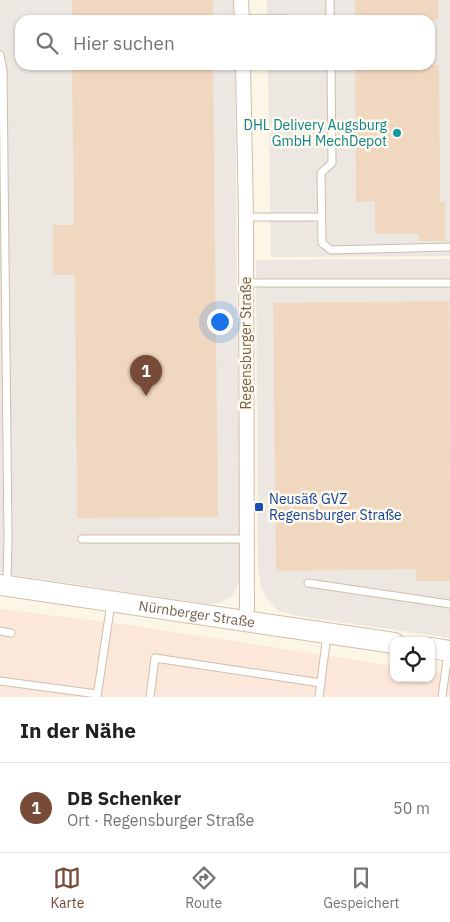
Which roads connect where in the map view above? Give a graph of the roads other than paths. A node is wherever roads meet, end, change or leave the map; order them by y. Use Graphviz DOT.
graph roads {
  1 [pos="241,0"];
  2 [pos="330,0"];
  3 [pos="242,15"];
  4 [pos="330,15"];
  5 [pos="0,55"];
  6 [pos="243,70"];
  7 [pos="331,70"];
  8 [pos="246,217"];
  9 [pos="321,217"];
  10 [pos="450,247"];
  11 [pos="246,283"];
  12 [pos="450,283"];
  13 [pos="247,538"];
  14 [pos="82,539"];
  15 [pos="308,583"];
  16 [pos="3,586"];
  17 [pos="111,602"];
  18 [pos="450,604"];
  19 [pos="245,621"];
  20 [pos="0,631"];
  21 [pos="10,633"];
  22 [pos="327,633"];
  23 [pos="390,642"];
  24 [pos="443,650"];
  25 [pos="0,681"];
  26 [pos="321,683"];
  27 [pos="97,695"];
  28 [pos="150,697"];
  29 [pos="319,697"];
  30 [pos="442,697"];
  1 -- 3 [label="street"];
  2 -- 4 [label="lane"];
  5 -- 16 [label="lane"];
  6 -- 8 [label="street, Regensburger Straße"];
  7 -- 9 [label="lane"];
  8 -- 9 [label="lane"];
  8 -- 11 [label="street, Regensburger Straße"];
  9 -- 10 [label="lane"];
  11 -- 12 [label="lane"];
  11 -- 13 [label="street, Regensburger Straße"];
  13 -- 14 [label="lane"];
  13 -- 19 [label="street, Regensburger Straße"];
  15 -- 18 [label="lane"];
  16 -- 17 [label="street, Nürnberger Straße"];
  17 -- 19 [label="street, Nürnberger Straße"];
  17 -- 27 [label="lane"];
  19 -- 22 [label="street, Nürnberger Straße"];
  20 -- 21 [label="lane"];
  22 -- 23 [label="street, Nürnberger Straße"];
  22 -- 26 [label="lane"];
  24 -- 30 [label="lane"];
  25 -- 27 [label="lane"];
  26 -- 28 [label="lane"];
  26 -- 29 [label="lane"];
}
